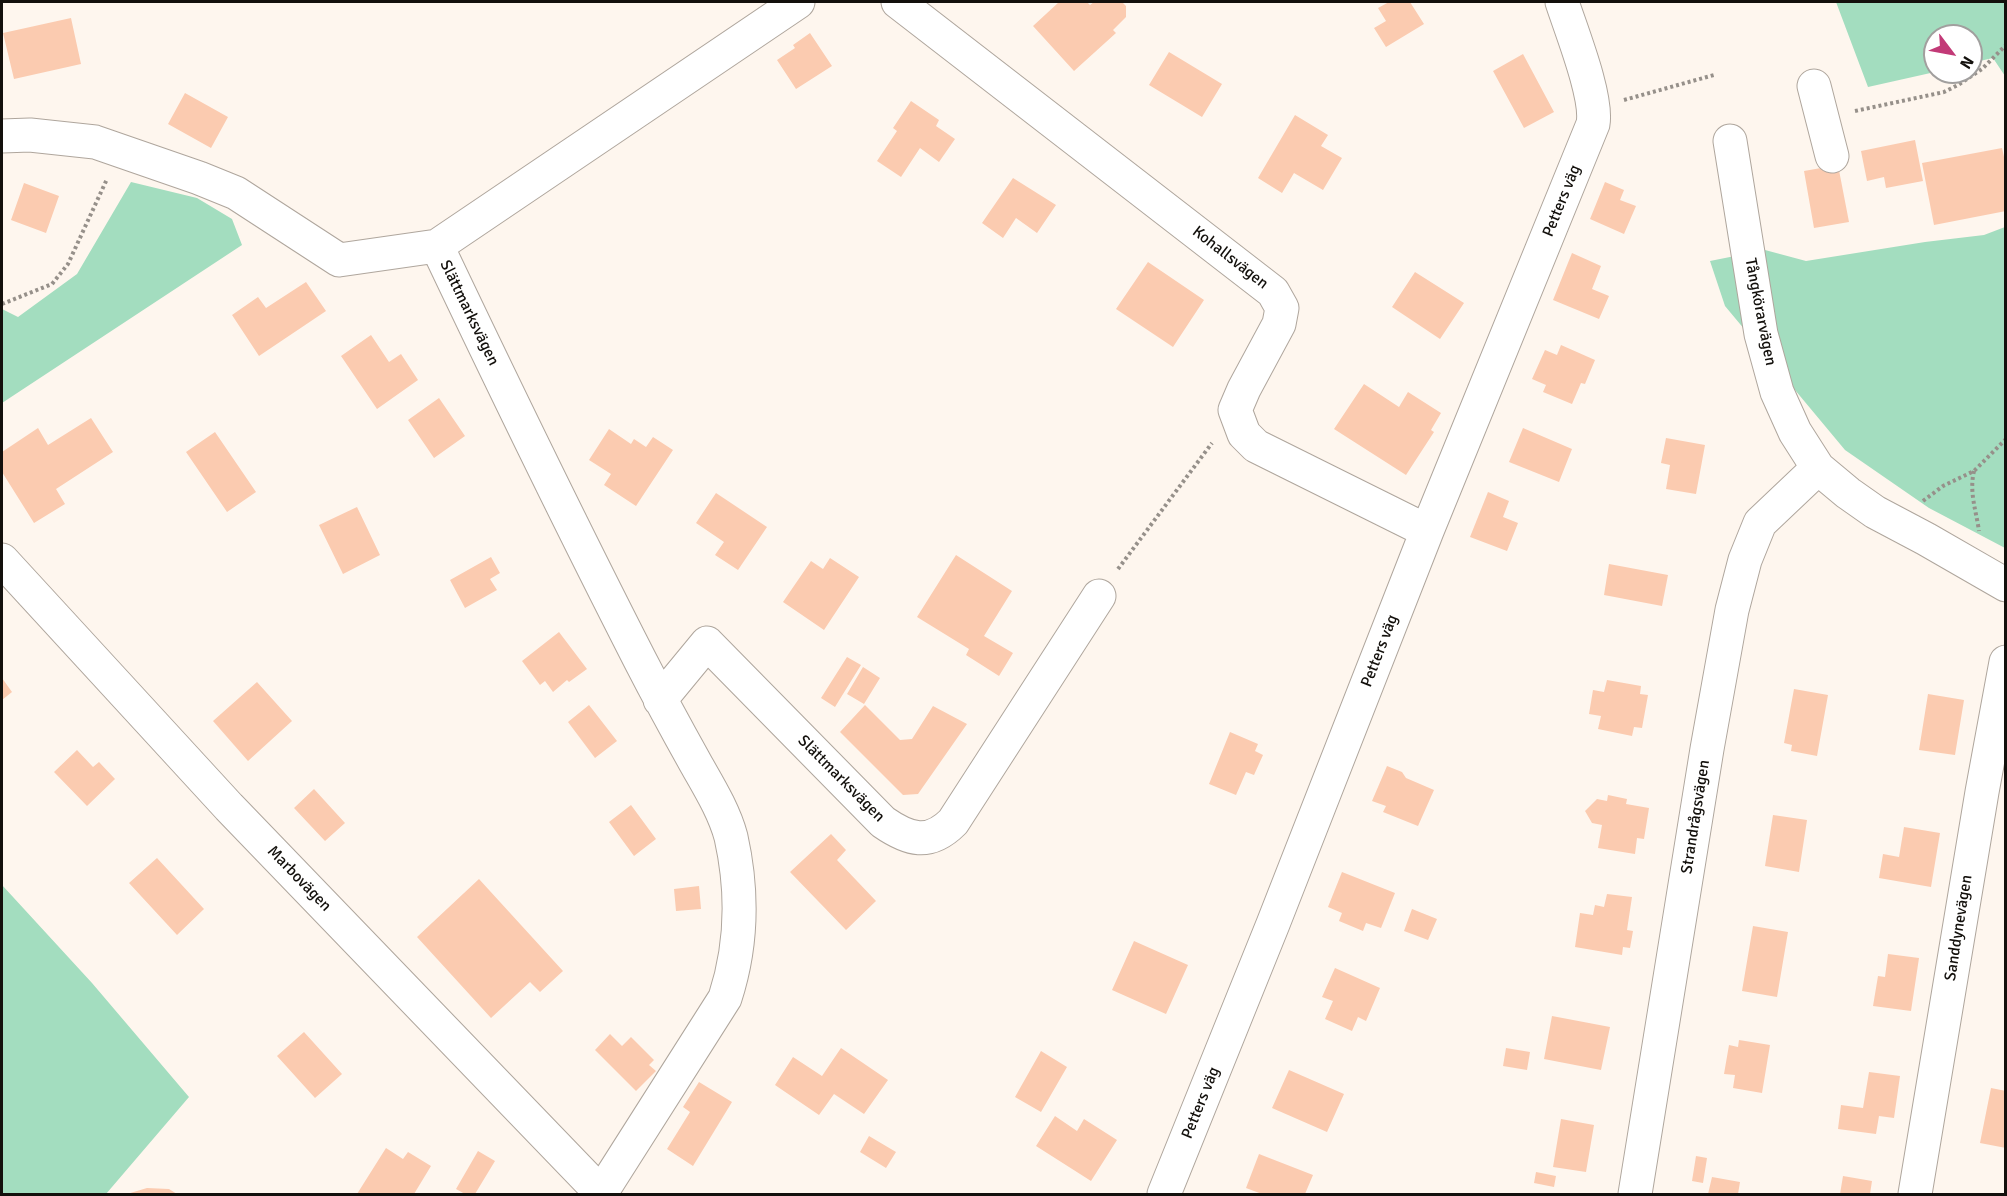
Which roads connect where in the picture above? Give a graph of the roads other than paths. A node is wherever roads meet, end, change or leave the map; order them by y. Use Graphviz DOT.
graph roads {
  1 [pos="798,2"];
  2 [pos="898,2"];
  3 [pos="1562,2"];
  4 [pos="1814,86"];
  5 [pos="2,136"];
  6 [pos="1730,141"];
  7 [pos="1832,156"];
  8 [pos="437,246"];
  9 [pos="1818,468"];
  10 [pos="1426,531"];
  11 [pos="2,560"];
  12 [pos="1995,579"];
  13 [pos="1099,596"];
  14 [pos="2006,662"];
  15 [pos="660,700"];
  16 [pos="602,1194"];
  17 [pos="1164,1194"];
  18 [pos="1635,1194"];
  19 [pos="1915,1194"];
  1 -- 8 [label="street"];
  2 -- 10 [label="street, Kohallsvägen"];
  3 -- 10 [label="street, Petters väg"];
  4 -- 7 [label="street"];
  5 -- 8 [label="street, Slättmarksvägen"];
  6 -- 9 [label="street, Tångkörarvägen"];
  8 -- 15 [label="street, Slättmarksvägen"];
  9 -- 12 [label="street, Tångkörarvägen"];
  9 -- 18 [label="street, Strandrågsvägen"];
  10 -- 17 [label="street, Petters väg"];
  11 -- 16 [label="street, Marbovägen"];
  13 -- 15 [label="street, Slättmarksvägen"];
  14 -- 19 [label="street, Sanddynevägen"];
  15 -- 16 [label="street, Slättmarksvägen"];
}
